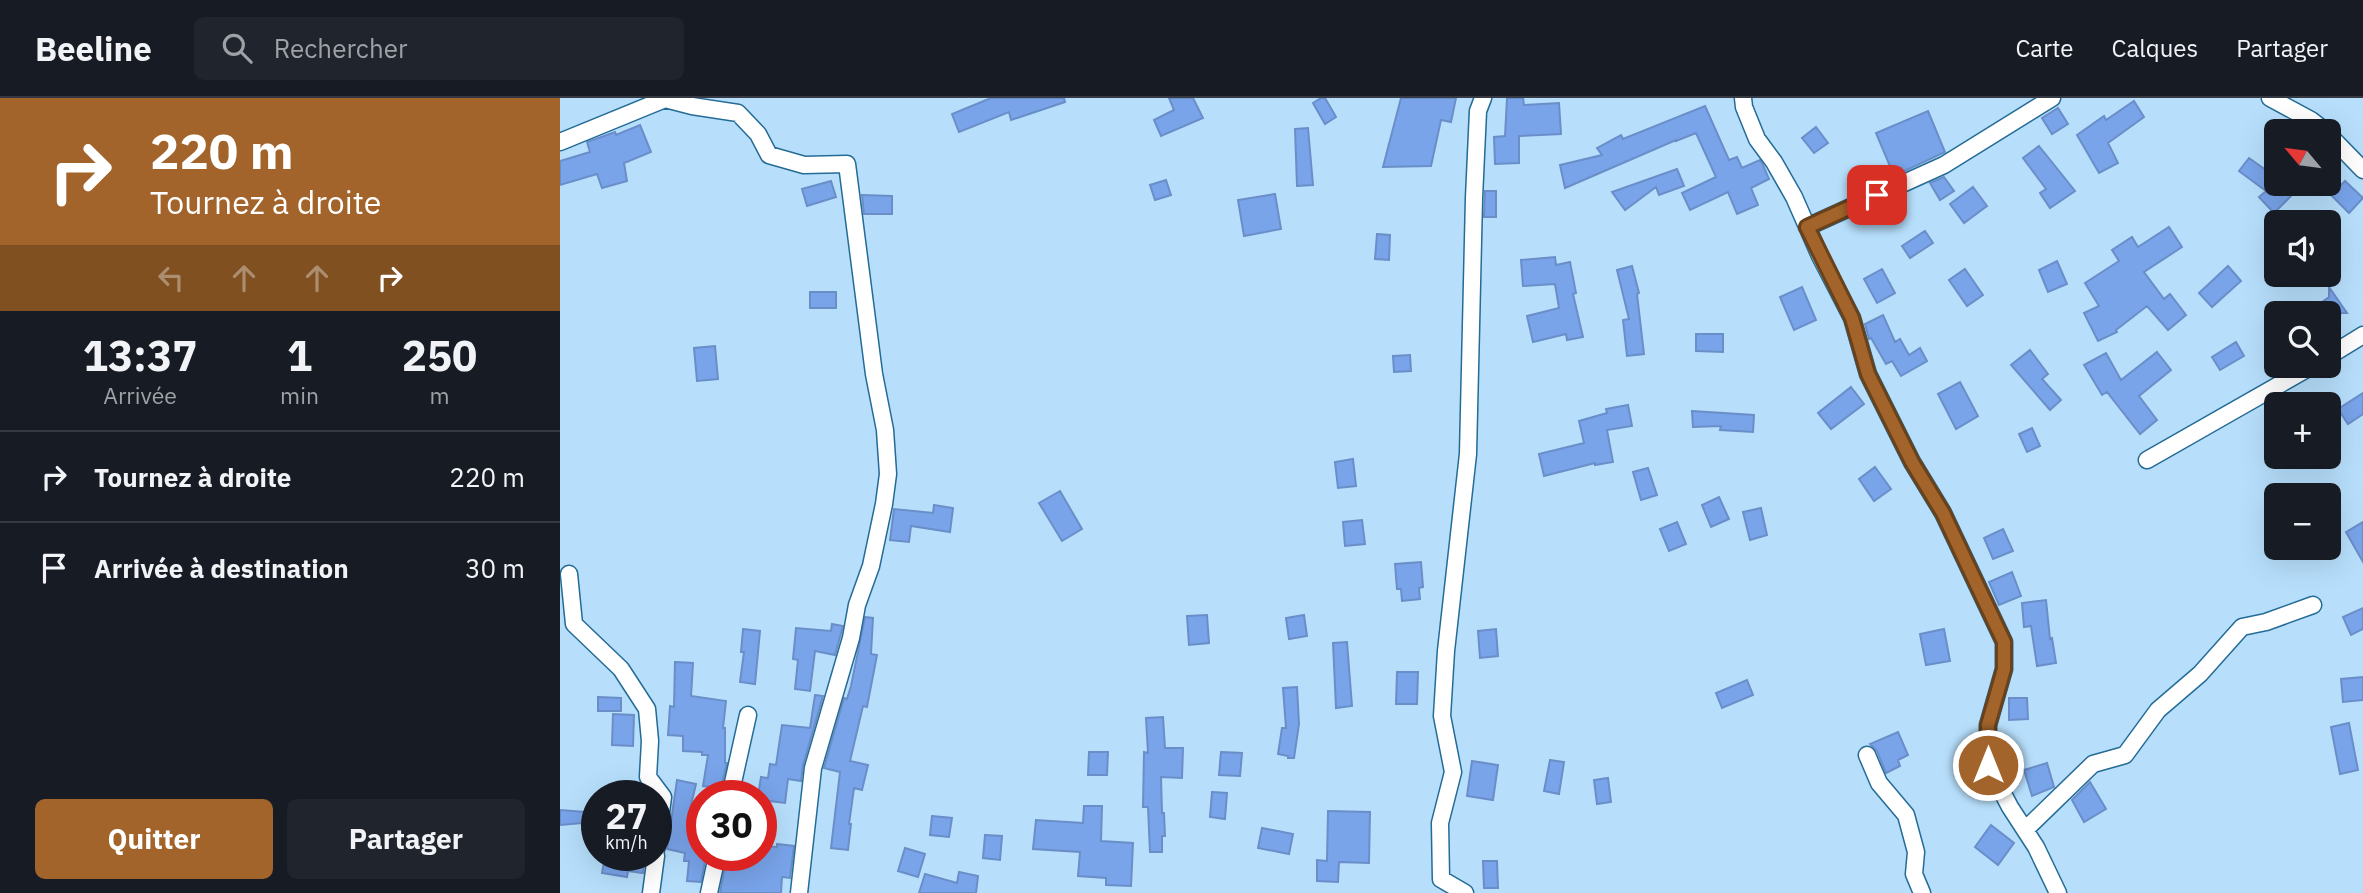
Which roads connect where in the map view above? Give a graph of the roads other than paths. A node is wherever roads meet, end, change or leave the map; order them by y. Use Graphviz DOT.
graph roads {
  1 [pos="1483,98"];
  2 [pos="1743,98"];
  3 [pos="2052,98"];
  4 [pos="2270,98"];
  5 [pos="2310,119"];
  6 [pos="560,142"];
  7 [pos="2342,148"];
  8 [pos="2363,170"];
  9 [pos="1807,227"];
  10 [pos="2363,335"];
  11 [pos="2341,349"];
  12 [pos="2291,378"];
  13 [pos="2147,460"];
  14 [pos="569,574"];
  15 [pos="2313,605"];
  16 [pos="748,715"];
  17 [pos="1867,755"];
  18 [pos="650,780"];
  19 [pos="734,780"];
  20 [pos="2025,830"];
  21 [pos="654,871"];
  22 [pos="714,871"];
  23 [pos="651,893"];
  24 [pos="709,893"];
  25 [pos="799,893"];
  26 [pos="1465,893"];
  27 [pos="1922,893"];
  28 [pos="2058,893"];
  1 -- 26 [label="street"];
  2 -- 9 [label="street"];
  3 -- 9 [label="street"];
  4 -- 5 [label="street"];
  6 -- 25 [label="street"];
  7 -- 8 [label="street"];
  9 -- 20 [label="street"];
  10 -- 11 [label="street"];
  12 -- 13 [label="street"];
  14 -- 18 [label="street"];
  15 -- 20 [label="street"];
  16 -- 19 [label="street"];
  17 -- 27 [label="street"];
  20 -- 28 [label="street"];
  21 -- 23 [label="street"];
  22 -- 24 [label="street"];
}
